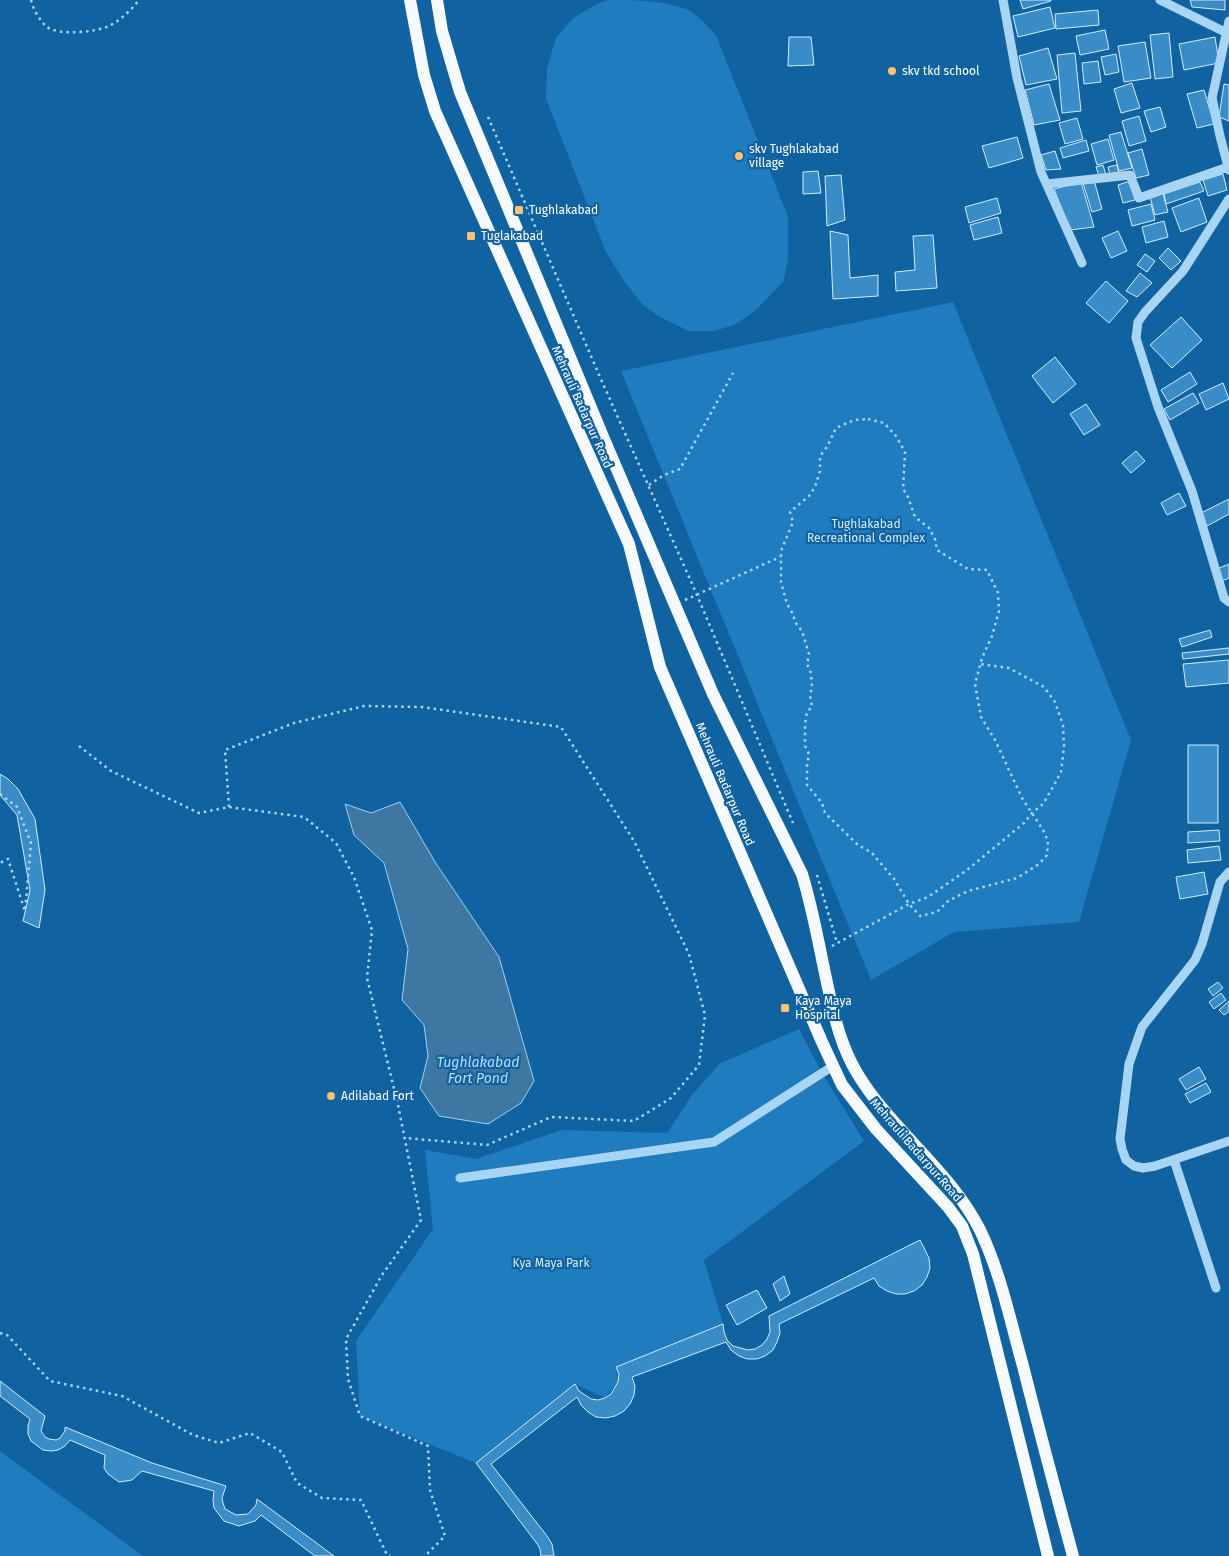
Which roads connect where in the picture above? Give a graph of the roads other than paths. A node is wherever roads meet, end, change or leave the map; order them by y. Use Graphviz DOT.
graph roads {
  1 [pos="410,0"];
  2 [pos="437,0"];
  3 [pos="1003,0"];
  4 [pos="1160,0"];
  5 [pos="1229,21"];
  6 [pos="1228,34"];
  7 [pos="1229,168"];
  8 [pos="1047,184"];
  9 [pos="1229,199"];
  10 [pos="1082,263"];
  11 [pos="1229,602"];
  12 [pos="1229,872"];
  13 [pos="833,1066"];
  14 [pos="1229,1141"];
  15 [pos="1174,1160"];
  16 [pos="460,1178"];
  17 [pos="1216,1288"];
  18 [pos="1048,1556"];
  19 [pos="1073,1556"];
  1 -- 13 [label="main road, Mehrauli Badarpur Road"];
  2 -- 19 [label="main road, Mehrauli Badarpur Road"];
  3 -- 8 [label="street"];
  4 -- 6 [label="street"];
  5 -- 6 [label="street"];
  6 -- 7 [label="street"];
  7 -- 8 [label="street"];
  8 -- 10 [label="street"];
  9 -- 11 [label="street"];
  12 -- 15 [label="street"];
  13 -- 16 [label="street"];
  13 -- 18 [label="main road, Mehrauli Badarpur Road"];
  14 -- 15 [label="street"];
  15 -- 17 [label="street"];
}
